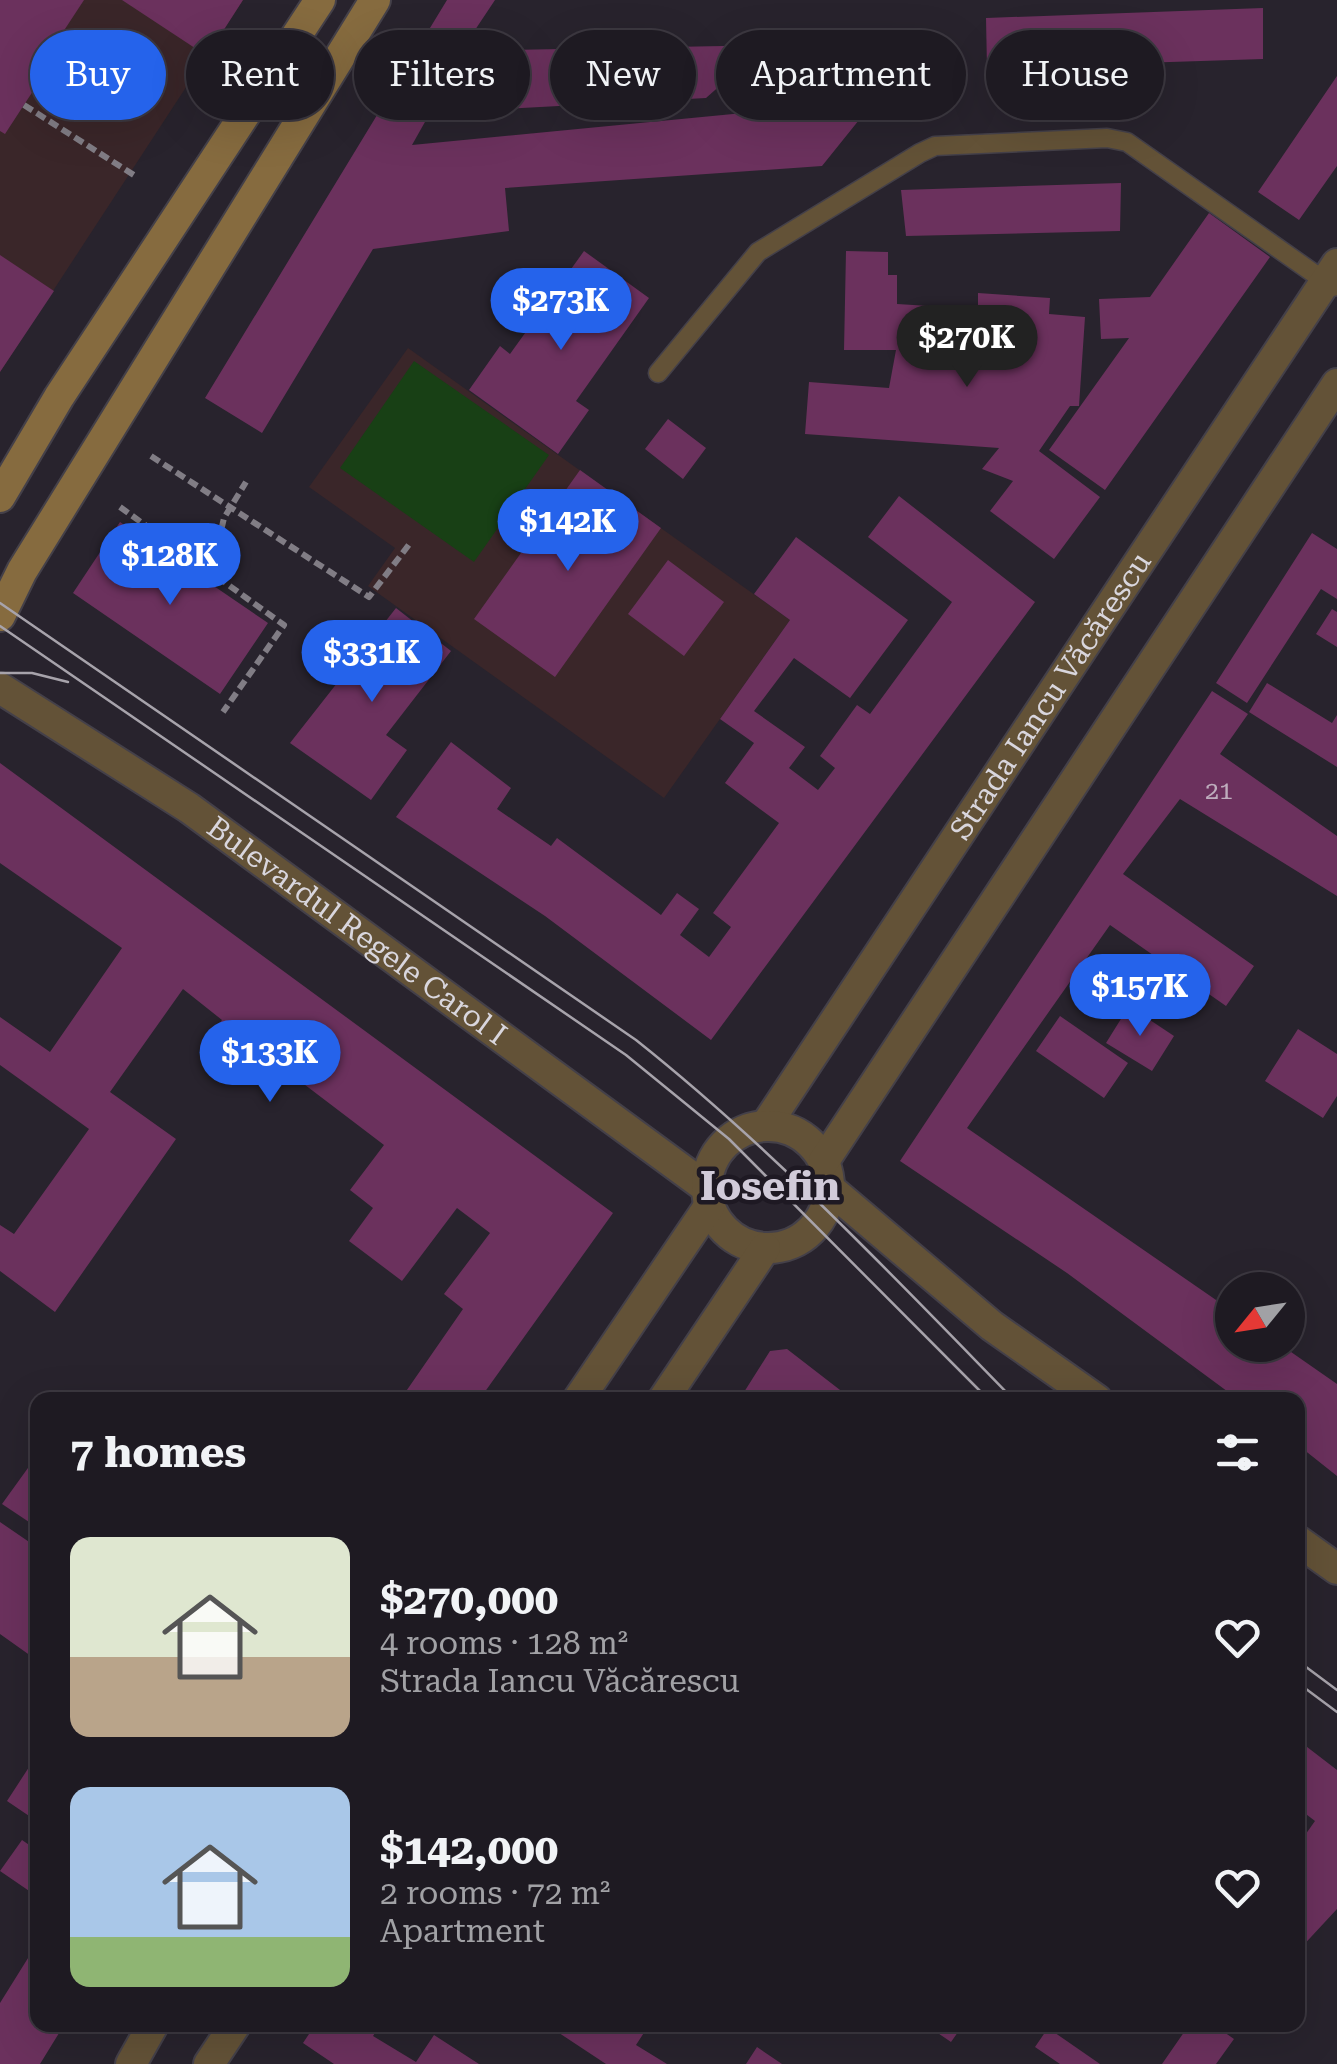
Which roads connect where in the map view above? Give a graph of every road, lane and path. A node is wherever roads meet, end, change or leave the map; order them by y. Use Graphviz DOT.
graph roads {
  1 [pos="320,0"];
  2 [pos="375,0"];
  3 [pos="24,104"];
  4 [pos="137,177"];
  5 [pos="1333,279"];
  6 [pos="658,374"];
  7 [pos="1337,384"];
  8 [pos="151,456"];
  9 [pos="246,482"];
  10 [pos="0,498"];
  11 [pos="120,508"];
  12 [pos="230,508"];
  13 [pos="411,542"];
  14 [pos="212,573"];
  15 [pos="0,616"];
  16 [pos="0,688"];
  17 [pos="223,712"];
  18 [pos="766,1125"];
  19 [pos="827,1175"];
  20 [pos="709,1197"];
  21 [pos="765,1248"];
  22 [pos="583,1392"];
  23 [pos="667,1392"];
  24 [pos="1085,1392"];
  25 [pos="1305,1546"];
  26 [pos="1337,1569"];
  27 [pos="148,2032"];
  28 [pos="231,2032"];
  29 [pos="132,2064"];
  30 [pos="209,2064"];
  1 -- 10 [label="main road"];
  2 -- 15 [label="main road"];
  3 -- 4 [label="path"];
  5 -- 6 [label="lane"];
  5 -- 18 [label="street, Strada Iancu Văcărescu"];
  7 -- 19 [label="street"];
  8 -- 12 [label="path"];
  9 -- 12 [label="path"];
  11 -- 14 [label="path"];
  12 -- 13 [label="path"];
  12 -- 14 [label="path"];
  14 -- 17 [label="path"];
  16 -- 20 [label="street, Bulevardul Regele Carol I"];
  18 -- 19 [label="street"];
  18 -- 20 [label="street"];
  19 -- 21 [label="street"];
  19 -- 24 [label="street"];
  20 -- 21 [label="street"];
  20 -- 22 [label="street"];
  21 -- 23 [label="street"];
  25 -- 26 [label="street"];
  27 -- 29 [label="street"];
  28 -- 30 [label="street"];
}
